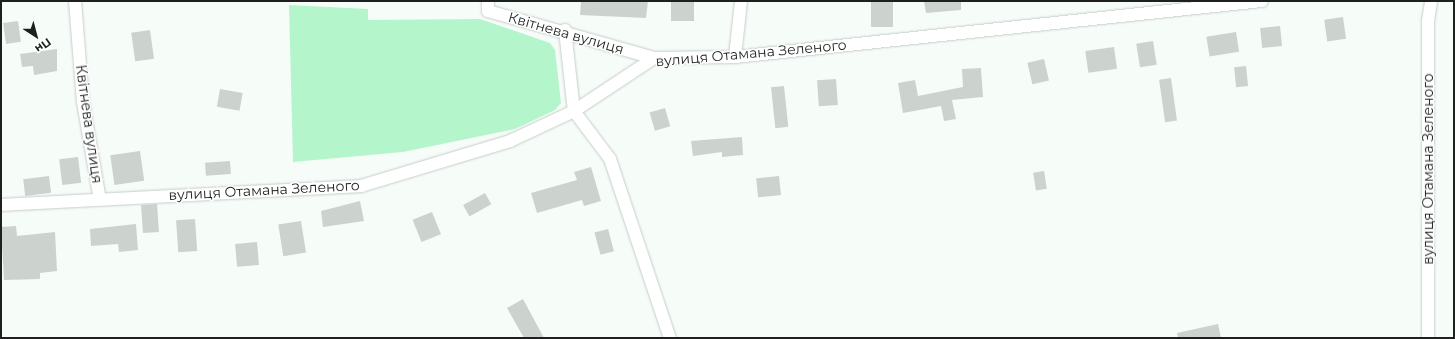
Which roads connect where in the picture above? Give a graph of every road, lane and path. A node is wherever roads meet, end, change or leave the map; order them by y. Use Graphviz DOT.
graph roads {
  1 [pos="75,1"];
  2 [pos="488,1"];
  3 [pos="741,1"];
  4 [pos="1262,1"];
  5 [pos="1431,1"];
  6 [pos="565,30"];
  7 [pos="654,58"];
  8 [pos="735,58"];
  9 [pos="574,111"];
  10 [pos="100,200"];
  11 [pos="1,205"];
  12 [pos="670,338"];
  13 [pos="1428,338"];
  1 -- 10 [label="street, Квітнева вулиця"];
  2 -- 6 [label="street, Квітнева вулиця"];
  3 -- 8 [label="street"];
  4 -- 8 [label="street, вулиця Отамана Зеленого"];
  5 -- 13 [label="street, вулиця Отамана Зеленого"];
  6 -- 7 [label="street, Квітнева вулиця"];
  6 -- 9 [label="street"];
  7 -- 8 [label="street, вулиця Отамана Зеленого"];
  7 -- 9 [label="street, вулиця Отамана Зеленого"];
  9 -- 10 [label="street, вулиця Отамана Зеленого"];
  9 -- 12 [label="street"];
  10 -- 11 [label="street, вулиця Отамана Зеленого"];
}
